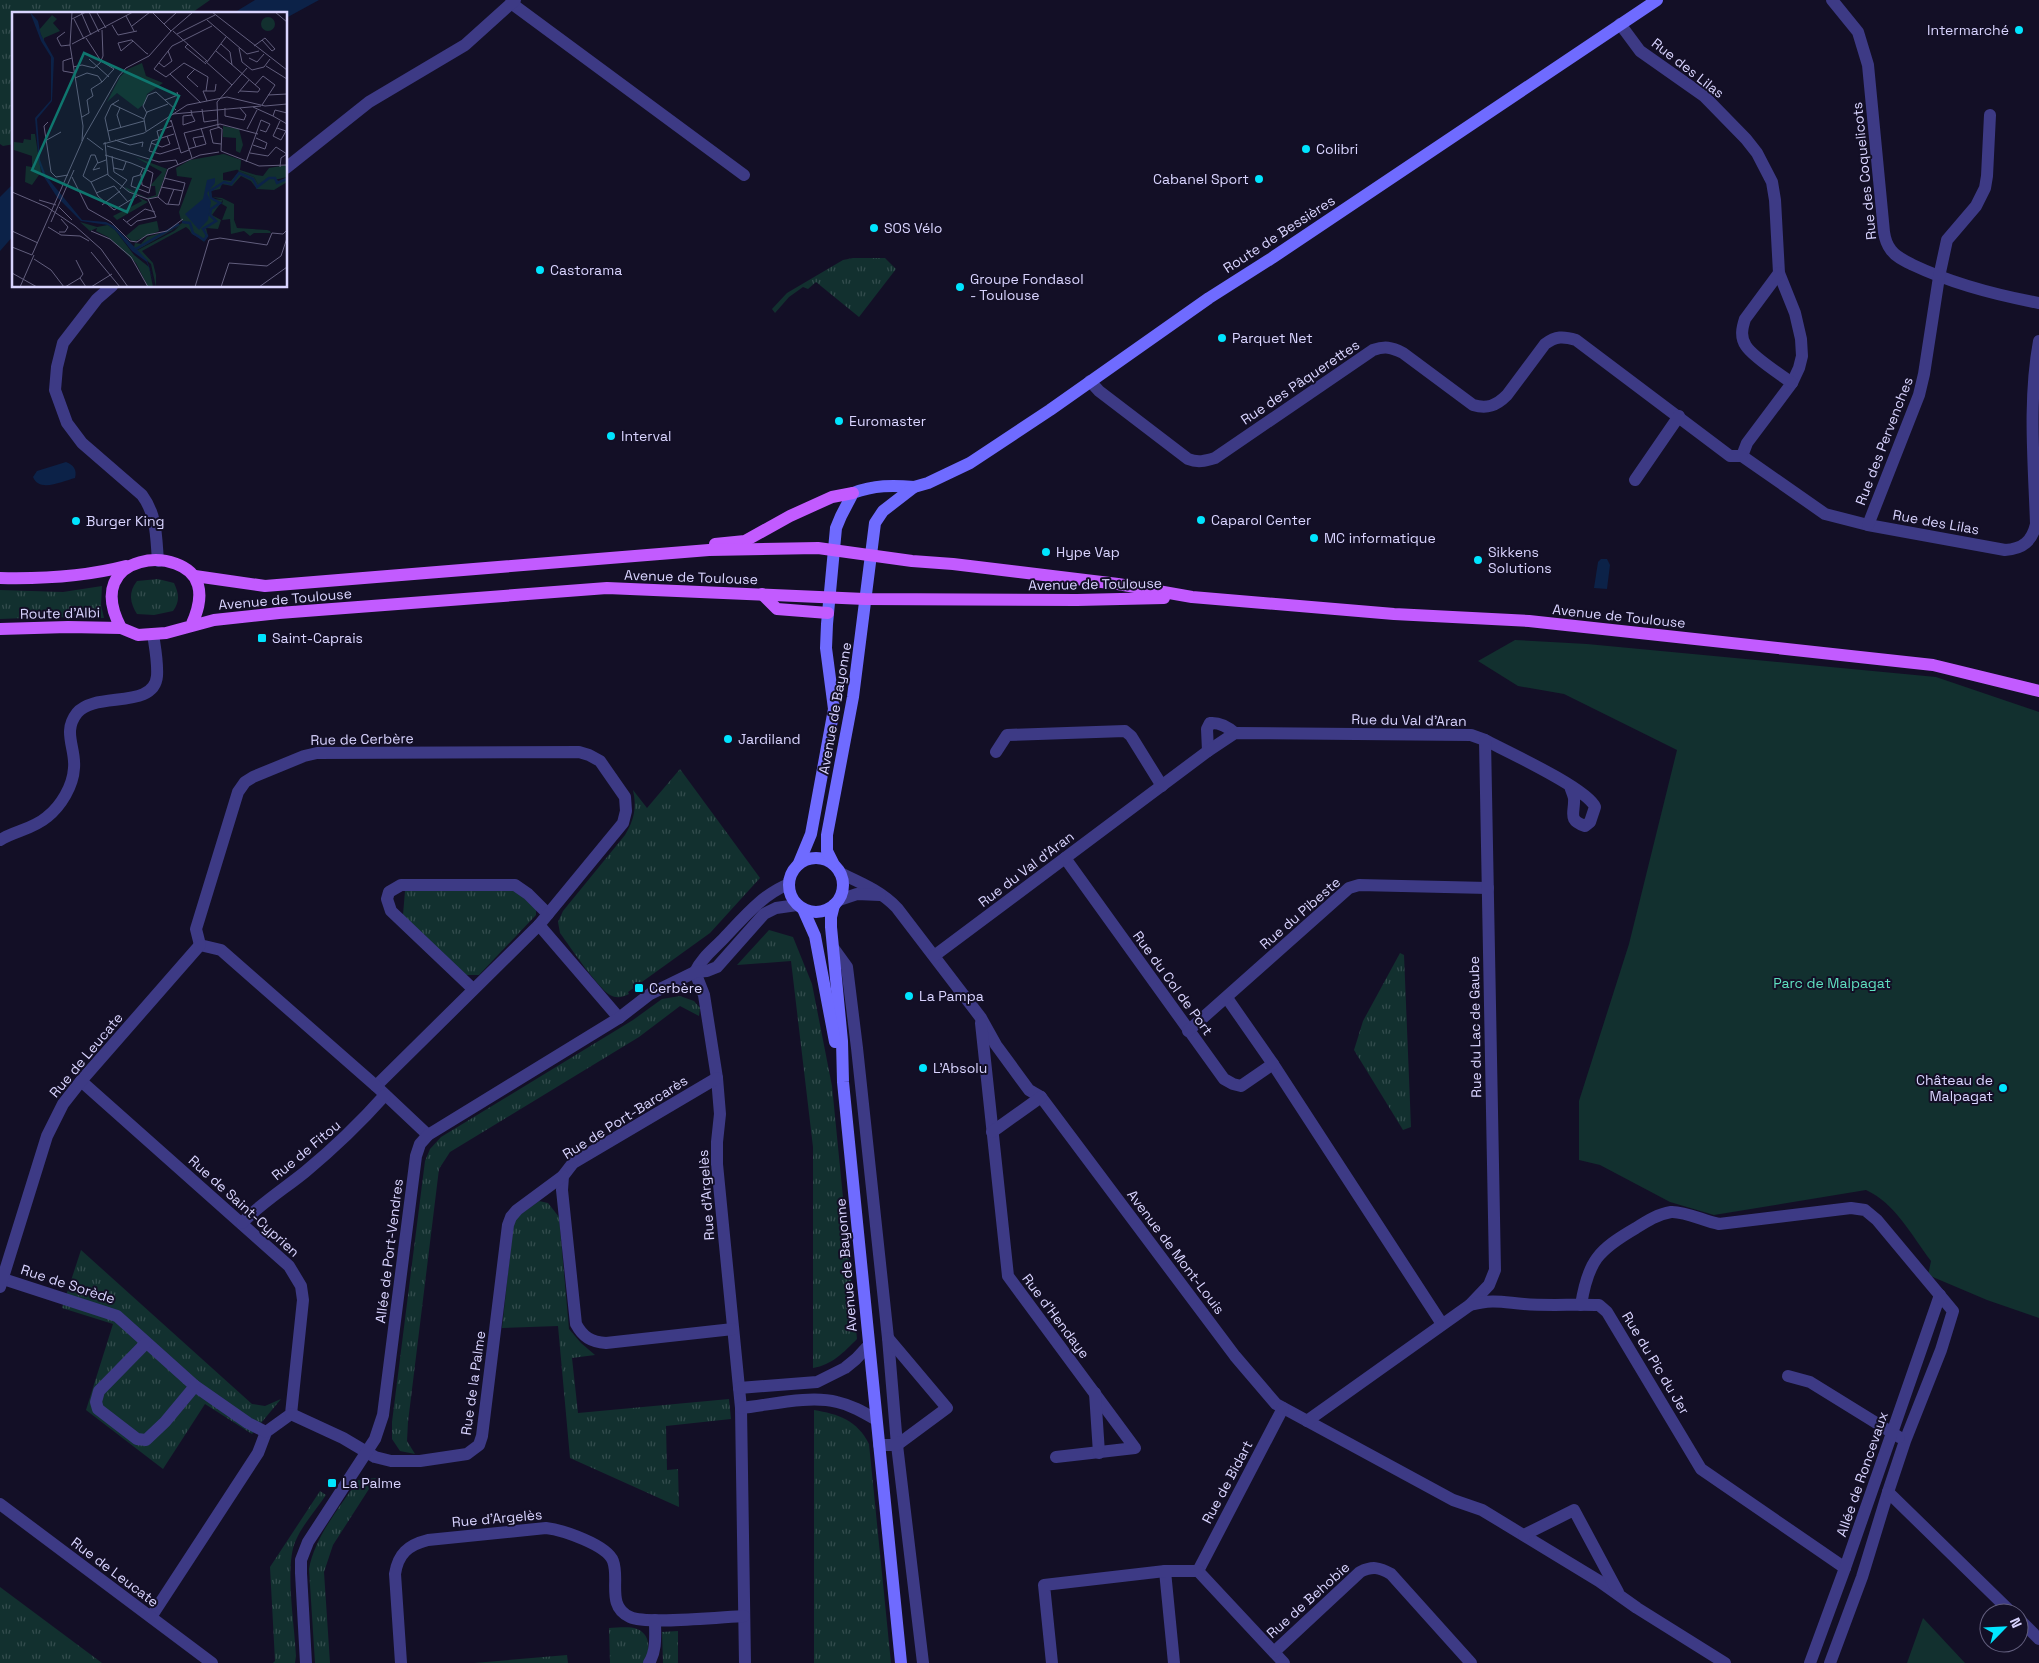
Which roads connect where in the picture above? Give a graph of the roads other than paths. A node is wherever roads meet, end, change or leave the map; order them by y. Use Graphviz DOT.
graph roads {
  1 [pos="1657,0"];
  2 [pos="1832,0"];
  3 [pos="513,2"];
  4 [pos="1620,24"];
  5 [pos="1990,115"];
  6 [pos="288,166"];
  7 [pos="744,174"];
  8 [pos="1779,273"];
  9 [pos="1939,277"];
  10 [pos="110,288"];
  11 [pos="2039,303"];
  12 [pos="2039,341"];
  13 [pos="1090,381"];
  14 [pos="1792,383"];
  15 [pos="1679,416"];
  16 [pos="1742,456"];
  17 [pos="1635,480"];
  18 [pos="914,487"];
  19 [pos="854,493"];
  20 [pos="1868,525"];
  21 [pos="709,550"];
  22 [pos="834,550"];
  23 [pos="870,556"];
  24 [pos="158,561"];
  25 [pos="126,566"];
  26 [pos="195,576"];
  27 [pos="0,578"];
  28 [pos="762,594"];
  29 [pos="830,597"];
  30 [pos="1192,597"];
  31 [pos="864,599"];
  32 [pos="828,613"];
  33 [pos="191,626"];
  34 [pos="121,628"];
  35 [pos="0,630"];
  36 [pos="153,634"];
  37 [pos="2039,691"];
  38 [pos="1235,733"];
  39 [pos="1485,740"];
  40 [pos="1208,751"];
  41 [pos="996,752"];
  42 [pos="1162,786"];
  43 [pos="1570,786"];
  44 [pos="0,840"];
  45 [pos="1065,858"];
  46 [pos="799,863"];
  47 [pos="836,868"];
  48 [pos="789,884"];
  49 [pos="1488,888"];
  50 [pos="883,895"];
  51 [pos="836,902"];
  52 [pos="800,907"];
  53 [pos="548,914"];
  54 [pos="539,924"];
  55 [pos="200,945"];
  56 [pos="834,949"];
  57 [pos="934,956"];
  58 [pos="694,972"];
  59 [pos="473,989"];
  60 [pos="1226,998"];
  61 [pos="619,1018"];
  62 [pos="980,1018"];
  63 [pos="1188,1031"];
  64 [pos="838,1041"];
  65 [pos="857,1048"];
  66 [pos="1273,1064"];
  67 [pos="717,1078"];
  68 [pos="80,1081"];
  69 [pos="376,1086"];
  70 [pos="386,1096"];
  71 [pos="1041,1097"];
  72 [pos="992,1132"];
  73 [pos="428,1136"];
  74 [pos="563,1176"];
  75 [pos="242,1223"];
  76 [pos="1,1282"];
  77 [pos="1940,1295"];
  78 [pos="1581,1305"];
  79 [pos="1470,1306"];
  80 [pos="1442,1324"];
  81 [pos="733,1328"];
  82 [pos="888,1338"];
  83 [pos="146,1343"];
  84 [pos="868,1346"];
  85 [pos="1788,1376"];
  86 [pos="195,1386"];
  87 [pos="739,1388"];
  88 [pos="1095,1393"];
  89 [pos="741,1408"];
  90 [pos="1283,1408"];
  91 [pos="291,1414"];
  92 [pos="876,1419"];
  93 [pos="1308,1421"];
  94 [pos="266,1432"];
  95 [pos="1892,1433"];
  96 [pos="1905,1441"];
  97 [pos="879,1445"];
  98 [pos="897,1445"];
  99 [pos="366,1453"];
  100 [pos="1099,1453"];
  101 [pos="1056,1457"];
  102 [pos="1888,1492"];
  103 [pos="0,1504"];
  104 [pos="1524,1536"];
  105 [pos="1845,1568"];
  106 [pos="1198,1570"];
  107 [pos="1165,1571"];
  108 [pos="1620,1596"];
  109 [pos="2002,1603"];
  110 [pos="744,1616"];
  111 [pos="151,1617"];
  112 [pos="655,1620"];
  113 [pos="2029,1630"];
  114 [pos="2039,1639"];
  115 [pos="1274,1652"];
  116 [pos="1711,1658"];
  117 [pos="212,1663"];
  118 [pos="306,1663"];
  119 [pos="401,1663"];
  120 [pos="650,1663"];
  121 [pos="745,1663"];
  122 [pos="901,1663"];
  123 [pos="923,1663"];
  124 [pos="1052,1663"];
  125 [pos="1174,1663"];
  126 [pos="1284,1663"];
  127 [pos="1471,1663"];
  128 [pos="1726,1663"];
  129 [pos="1810,1663"];
  130 [pos="1830,1663"];
  1 -- 4 [label="street, Route de Bessières"];
  2 -- 9 [label="street, Rue des Coquelicots"];
  3 -- 6 [label="street"];
  3 -- 7 [label="street"];
  4 -- 8 [label="street, Rue des Lilas"];
  4 -- 13 [label="street, Route de Bessières"];
  5 -- 9 [label="street, Rue des Pervenches"];
  8 -- 14 [label="street, Rue des Lilas"];
  8 -- 14 [label="street"];
  9 -- 11 [label="street, Rue des Coquelicots"];
  9 -- 20 [label="street, Rue des Pervenches"];
  10 -- 24 [label="street"];
  12 -- 20 [label="street, Rue des Lilas"];
  13 -- 15 [label="street, Rue des Pâquerettes"];
  13 -- 18 [label="street, Route de Bessières"];
  14 -- 16 [label="street, Rue des Lilas"];
  15 -- 16 [label="street, Rue des Pâquerettes"];
  15 -- 17 [label="street"];
  16 -- 20 [label="street, Rue des Lilas"];
  18 -- 19 [label="street, Route de Bessières"];
  18 -- 23 [label="street, Route de Bessières"];
  19 -- 21 [label="main road"];
  19 -- 22 [label="street"];
  21 -- 22 [label="main road, Avenue de Toulouse"];
  21 -- 26 [label="main road, Avenue de Toulouse"];
  22 -- 23 [label="main road, Avenue de Toulouse"];
  22 -- 29 [label="street"];
  23 -- 30 [label="main road, Avenue de Toulouse"];
  23 -- 31 [label="street, Avenue de Bayonne"];
  24 -- 25 [label="main road"];
  24 -- 26 [label="main road"];
  25 -- 27 [label="main road"];
  25 -- 34 [label="main road"];
  26 -- 33 [label="main road"];
  28 -- 29 [label="main road, Avenue de Toulouse"];
  28 -- 32 [label="main road"];
  28 -- 33 [label="main road, Avenue de Toulouse"];
  29 -- 31 [label="main road, Avenue de Toulouse"];
  29 -- 32 [label="street, Avenue de Bayonne"];
  30 -- 31 [label="main road, Avenue de Toulouse"];
  30 -- 37 [label="main road, Avenue de Toulouse"];
  31 -- 47 [label="street, Avenue de Bayonne"];
  32 -- 46 [label="street, Avenue de Bayonne"];
  33 -- 36 [label="main road"];
  34 -- 35 [label="main road, Route d'Albi"];
  34 -- 36 [label="main road"];
  36 -- 44 [label="street"];
  38 -- 39 [label="street, Rue du Val d'Aran"];
  38 -- 40 [label="street, Rue du Val d'Aran"];
  38 -- 40 [label="street, Rue du Val d'Aran"];
  39 -- 43 [label="street, Rue du Val d'Aran"];
  39 -- 49 [label="street, Rue du Lac de Gaube"];
  40 -- 42 [label="street, Rue du Val d'Aran"];
  41 -- 42 [label="street"];
  42 -- 45 [label="street, Rue du Val d'Aran"];
  45 -- 57 [label="street, Rue du Val d'Aran"];
  45 -- 63 [label="street, Rue du Col de Port"];
  46 -- 47 [label="street"];
  46 -- 48 [label="street"];
  47 -- 50 [label="street, Avenue de Mont-Louis"];
  47 -- 51 [label="street"];
  48 -- 52 [label="street"];
  48 -- 58 [label="street, Allée de Port-Vendres"];
  49 -- 60 [label="street, Rue du Pibeste"];
  49 -- 79 [label="street, Rue du Lac de Gaube"];
  50 -- 51 [label="street"];
  50 -- 57 [label="street, Avenue de Mont-Louis"];
  51 -- 52 [label="street"];
  51 -- 56 [label="street, Avenue de Bayonne"];
  52 -- 58 [label="street, Allée de Port-Vendres"];
  52 -- 64 [label="street, Avenue de Bayonne"];
  53 -- 54 [label="street, Rue de Cerbère"];
  53 -- 55 [label="street, Rue de Cerbère"];
  53 -- 59 [label="street"];
  54 -- 59 [label="street, Rue de Cerbère"];
  54 -- 61 [label="street"];
  55 -- 68 [label="street, Rue de Leucate"];
  55 -- 69 [label="street"];
  56 -- 64 [label="street, Avenue de Bayonne"];
  56 -- 65 [label="street, Avenue de Bayonne"];
  57 -- 62 [label="street, Avenue de Mont-Louis"];
  58 -- 61 [label="street, Allée de Port-Vendres"];
  58 -- 67 [label="street, Rue d'Argelès"];
  59 -- 69 [label="street, Rue de Cerbère"];
  60 -- 63 [label="street, Rue du Pibeste"];
  60 -- 66 [label="street"];
  61 -- 73 [label="street, Allée de Port-Vendres"];
  62 -- 71 [label="street, Avenue de Mont-Louis"];
  62 -- 72 [label="street, Rue d'Hendaye"];
  63 -- 66 [label="street, Rue du Col de Port"];
  64 -- 65 [label="street"];
  64 -- 84 [label="street, Avenue de Bayonne"];
  65 -- 82 [label="street, Avenue de Bayonne"];
  66 -- 80 [label="street"];
  67 -- 74 [label="street, Rue de Port-Barcarès"];
  67 -- 81 [label="street, Rue d'Argelès"];
  68 -- 75 [label="street, Rue de Saint-Cyprien"];
  68 -- 76 [label="street, Rue de Leucate"];
  69 -- 70 [label="street"];
  70 -- 73 [label="street"];
  70 -- 75 [label="street, Rue de Fitou"];
  71 -- 72 [label="street"];
  71 -- 90 [label="street, Avenue de Mont-Louis"];
  72 -- 88 [label="street, Rue d'Hendaye"];
  73 -- 99 [label="street, Allée de Port-Vendres"];
  74 -- 81 [label="street, Rue de Port-Barcarès"];
  74 -- 99 [label="street, Rue de la Palme"];
  75 -- 91 [label="street, Rue de Saint-Cyprien"];
  76 -- 83 [label="street, Rue de Sorède"];
  77 -- 78 [label="street"];
  77 -- 95 [label="street, Allée de Roncevaux"];
  77 -- 96 [label="street"];
  78 -- 79 [label="street, Rue du Pic du Jer"];
  78 -- 105 [label="street, Rue du Pic du Jer"];
  79 -- 80 [label="street, Rue du Pic du Jer"];
  80 -- 93 [label="street, Rue du Pic du Jer"];
  81 -- 87 [label="street, Rue d'Argelès"];
  82 -- 98 [label="street, Avenue de Bayonne"];
  82 -- 98 [label="street"];
  83 -- 86 [label="street, Rue de Sorède"];
  83 -- 86 [label="street"];
  84 -- 87 [label="street"];
  84 -- 92 [label="street, Avenue de Bayonne"];
  85 -- 95 [label="street"];
  86 -- 94 [label="street, Rue de Sorède"];
  87 -- 89 [label="street, Rue d'Argelès"];
  88 -- 100 [label="street"];
  88 -- 100 [label="street, Rue d'Hendaye"];
  89 -- 92 [label="street"];
  89 -- 110 [label="street, Rue d'Argelès"];
  90 -- 93 [label="street, Avenue de Mont-Louis"];
  90 -- 106 [label="street, Rue de Bidart"];
  91 -- 94 [label="street"];
  91 -- 99 [label="street, Rue de la Palme"];
  92 -- 97 [label="street, Avenue de Bayonne"];
  93 -- 104 [label="street, Avenue de Mont-Louis"];
  94 -- 111 [label="street"];
  95 -- 96 [label="street"];
  95 -- 105 [label="street, Allée de Roncevaux"];
  96 -- 102 [label="street"];
  97 -- 98 [label="street"];
  97 -- 122 [label="street, Avenue de Bayonne"];
  98 -- 123 [label="street, Avenue de Bayonne"];
  99 -- 118 [label="street, Allée de Port-Vendres"];
  100 -- 101 [label="street, Rue d'Hendaye"];
  102 -- 109 [label="street"];
  102 -- 130 [label="street"];
  103 -- 111 [label="street, Rue de Leucate"];
  104 -- 108 [label="street, Avenue de Mont-Louis"];
  104 -- 108 [label="street, Avenue de Mont-Louis"];
  105 -- 129 [label="street, Allée de Roncevaux"];
  106 -- 107 [label="street"];
  106 -- 115 [label="street"];
  107 -- 124 [label="street"];
  107 -- 125 [label="street"];
  108 -- 116 [label="street, Avenue de Mont-Louis"];
  110 -- 112 [label="street, Rue d'Argelès"];
  110 -- 121 [label="street, Rue d'Argelès"];
  111 -- 117 [label="street, Rue de Leucate"];
  112 -- 119 [label="street, Rue d'Argelès"];
  112 -- 120 [label="street"];
  113 -- 114 [label="street"];
  115 -- 126 [label="street"];
  115 -- 127 [label="street, Rue de Behobie"];
  116 -- 128 [label="street, Avenue de Mont-Louis"];
}
